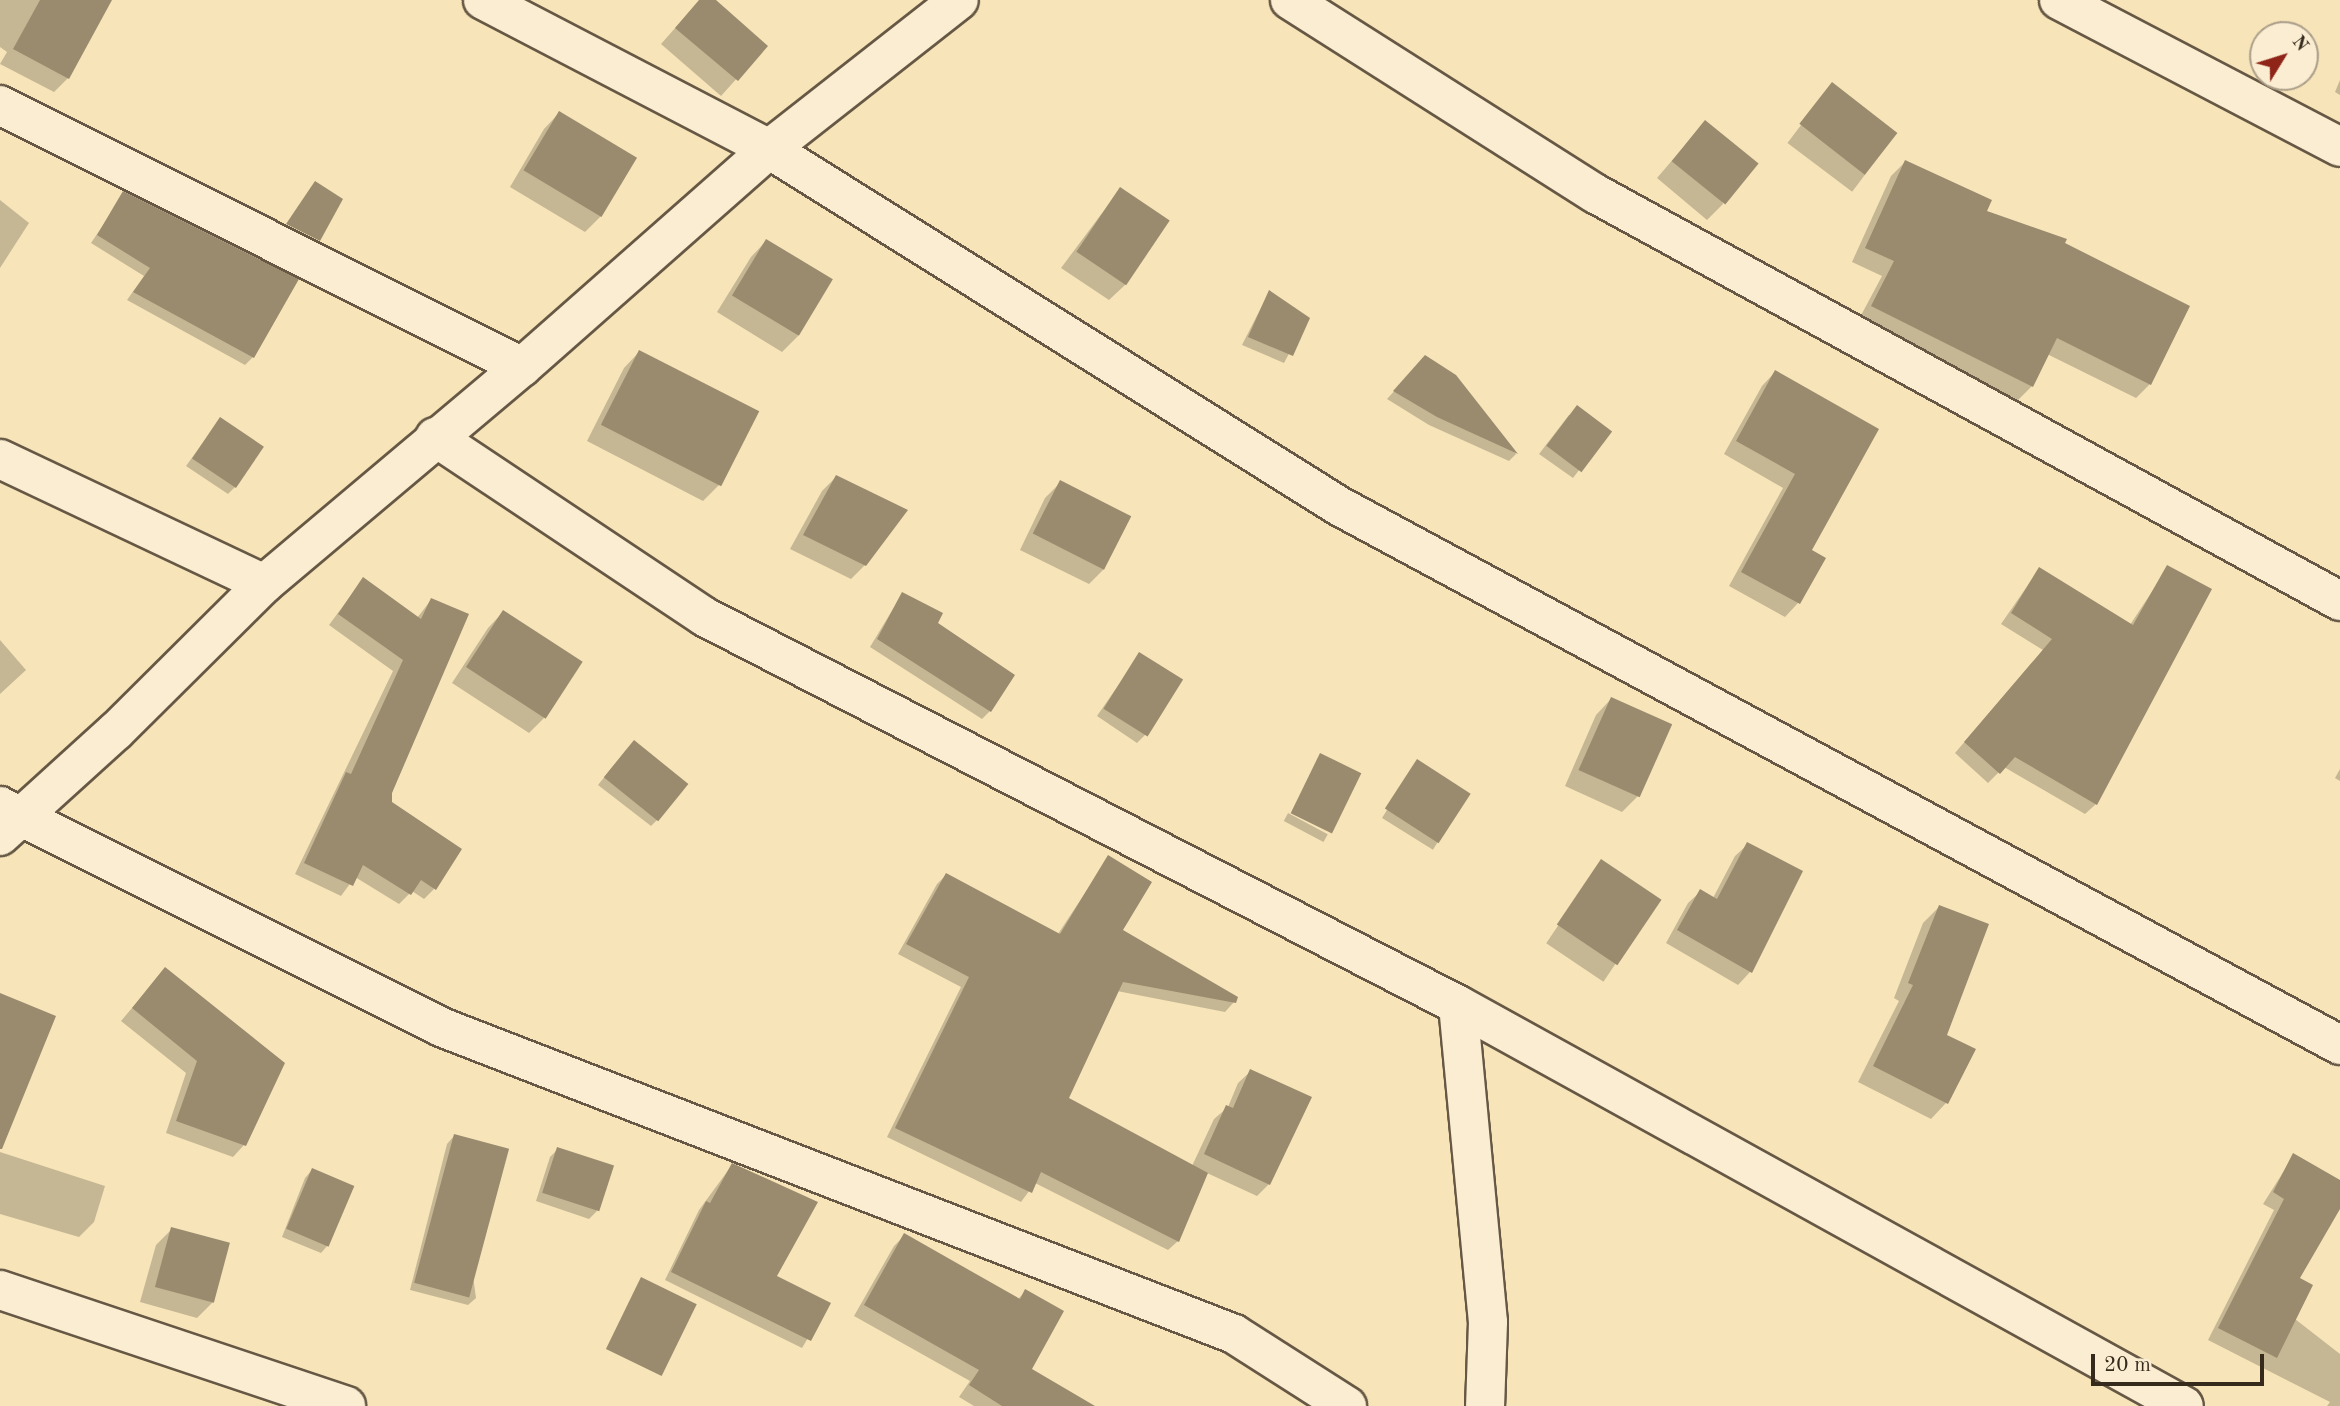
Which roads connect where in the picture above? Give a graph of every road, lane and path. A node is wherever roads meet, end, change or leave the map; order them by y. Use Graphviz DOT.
graph roads {
  1 [pos="483,0"];
  2 [pos="959,0"];
  3 [pos="1290,0"];
  4 [pos="2059,0"];
  5 [pos="0,105"];
  6 [pos="2340,147"];
  7 [pos="769,149"];
  8 [pos="522,367"];
  9 [pos="435,437"];
  10 [pos="0,458"];
  11 [pos="264,584"];
  12 [pos="2340,601"];
  13 [pos="7,819"];
  14 [pos="1458,1005"];
  15 [pos="2340,1045"];
  16 [pos="0,1290"];
  17 [pos="346,1406"];
  18 [pos="1347,1406"];
  19 [pos="1485,1406"];
  20 [pos="2184,1406"];
  1 -- 7 [label="street"];
  2 -- 7 [label="street"];
  3 -- 12 [label="street"];
  4 -- 6 [label="street"];
  5 -- 8 [label="street"];
  7 -- 8 [label="street"];
  7 -- 15 [label="street"];
  8 -- 9 [label="street"];
  9 -- 11 [label="street"];
  9 -- 14 [label="street"];
  10 -- 11 [label="street"];
  11 -- 13 [label="street"];
  13 -- 18 [label="street"];
  14 -- 19 [label="street"];
  14 -- 20 [label="street"];
  16 -- 17 [label="street"];
}
